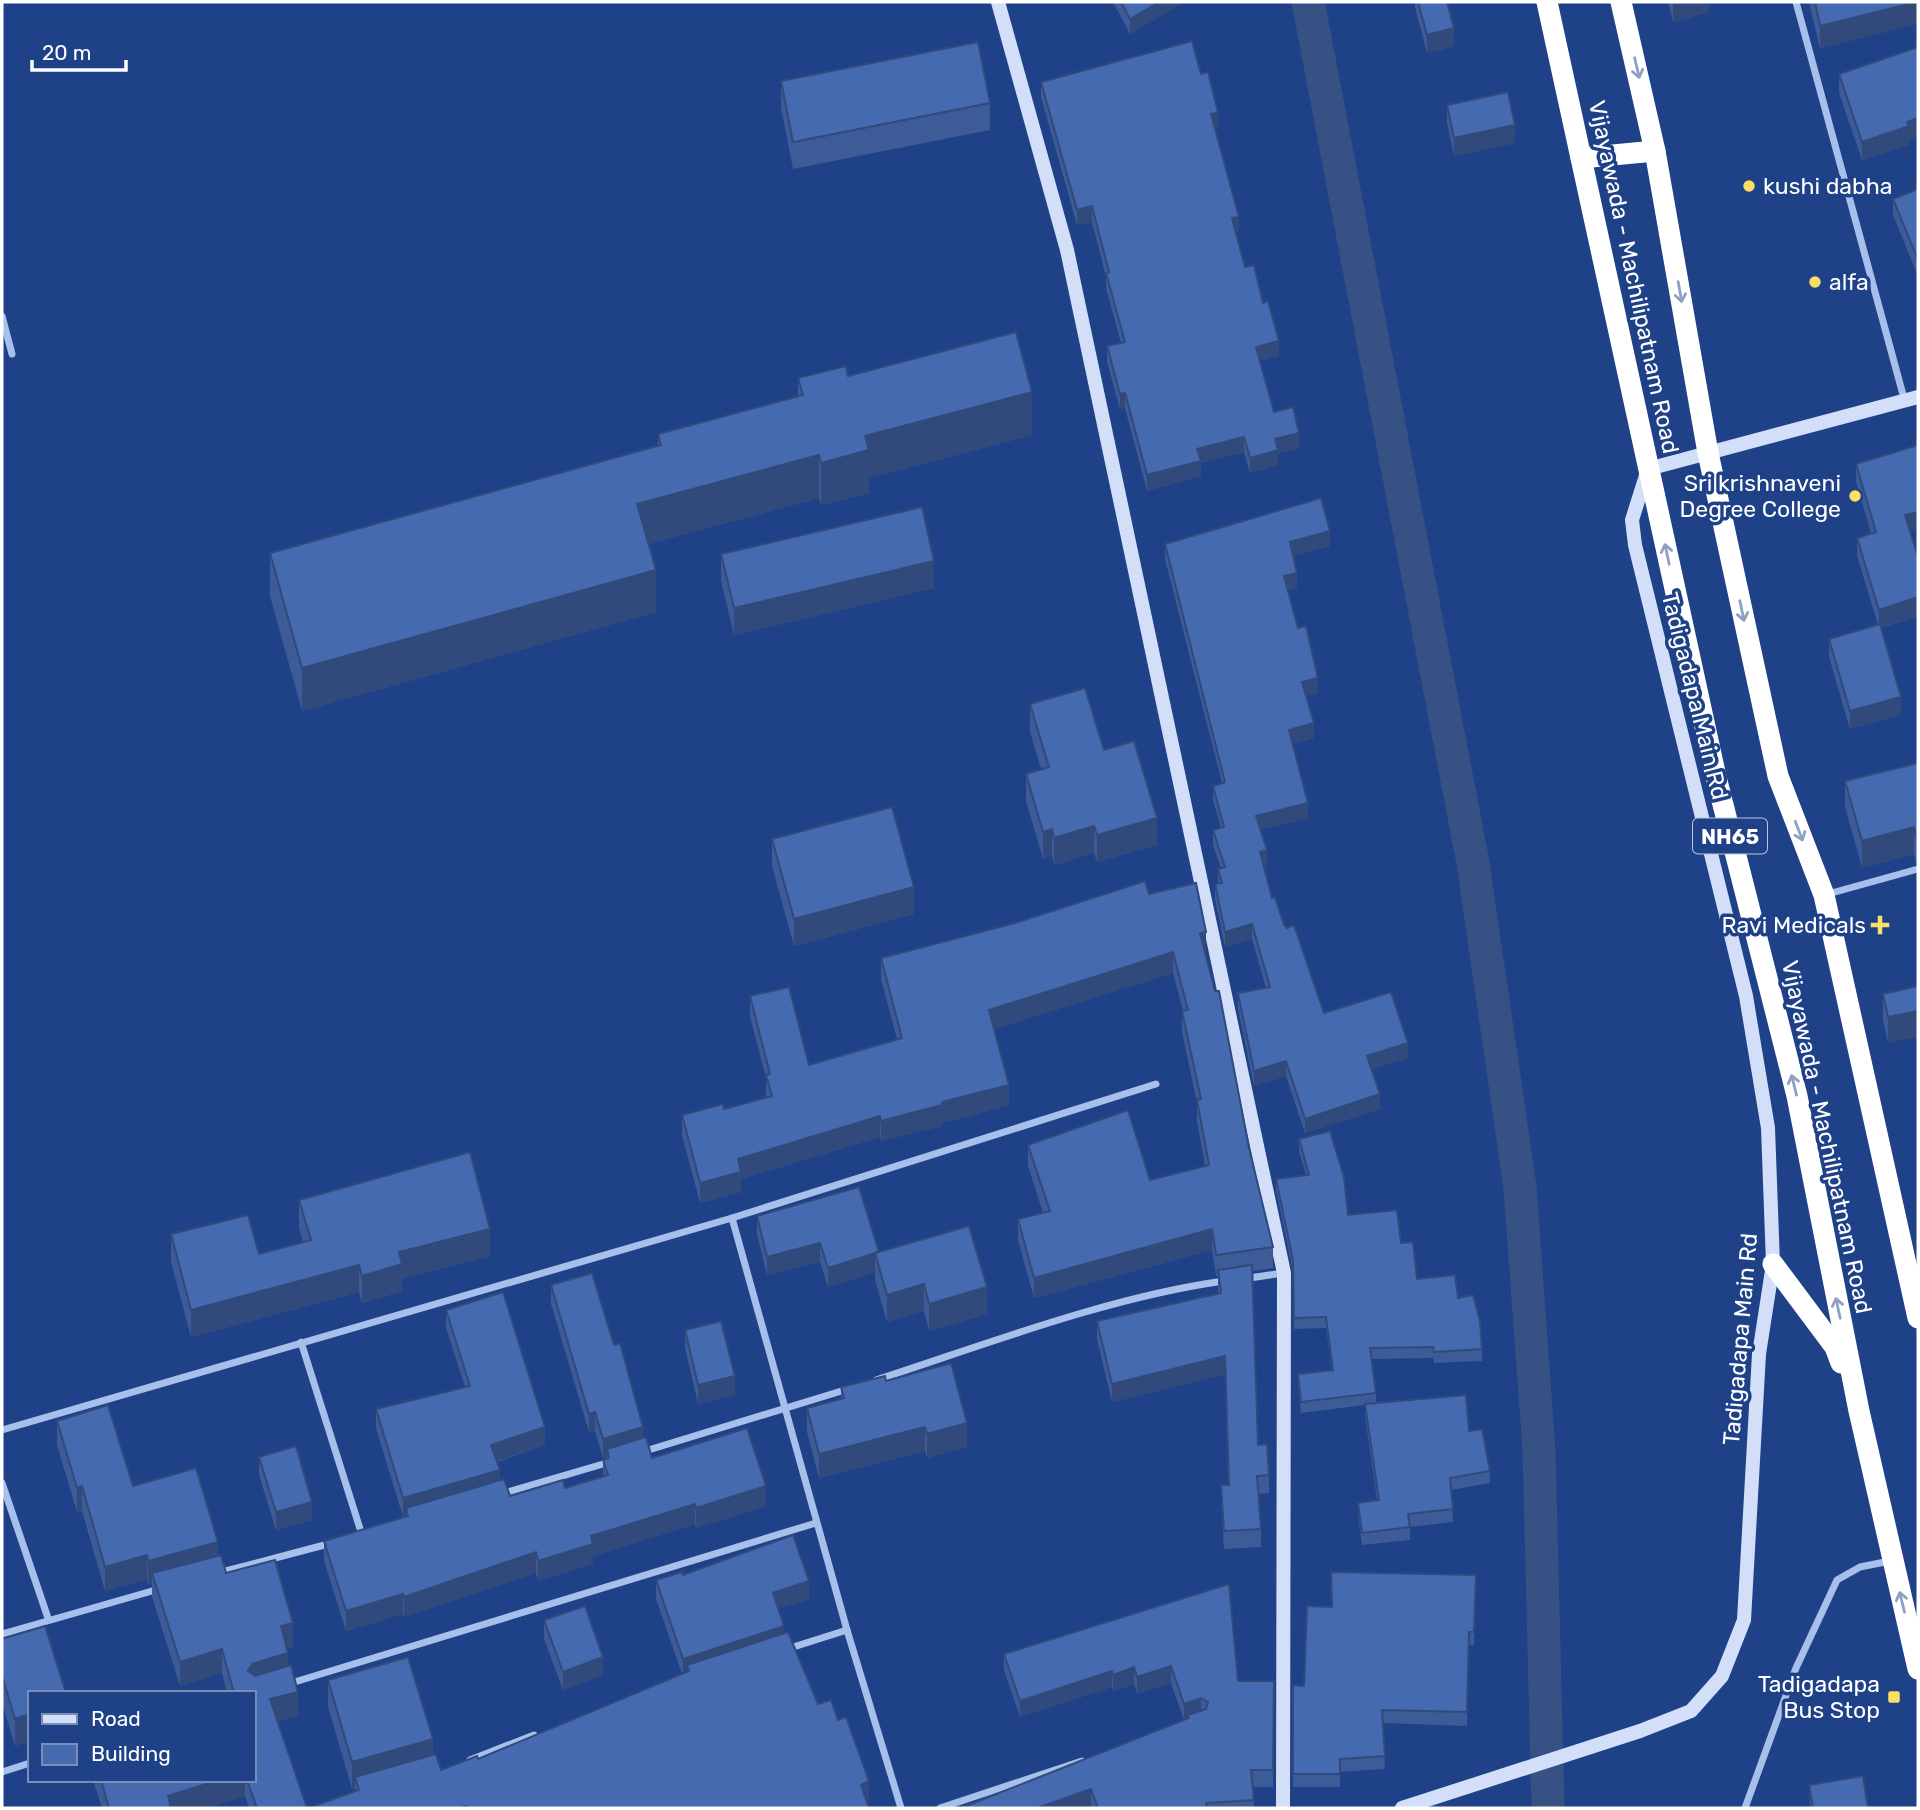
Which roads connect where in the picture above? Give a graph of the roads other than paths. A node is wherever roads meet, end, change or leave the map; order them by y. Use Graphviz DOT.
graph roads {
  1 [pos="998,2"];
  2 [pos="1547,2"];
  3 [pos="1621,2"];
  4 [pos="1796,2"];
  5 [pos="1655,151"];
  6 [pos="1581,158"];
  7 [pos="2,316"];
  8 [pos="12,354"];
  9 [pos="1912,400"];
  10 [pos="1709,453"];
  11 [pos="1648,469"];
  12 [pos="1918,869"];
  13 [pos="1824,895"];
  14 [pos="1156,1084"];
  15 [pos="732,1218"];
  16 [pos="1773,1264"];
  17 [pos="1284,1273"];
  18 [pos="1918,1318"];
  19 [pos="301,1342"];
  20 [pos="865,1384"];
  21 [pos="852,1388"];
  22 [pos="786,1409"];
  23 [pos="1859,1411"];
  24 [pos="2,1430"];
  25 [pos="627,1457"];
  26 [pos="614,1461"];
  27 [pos="2,1483"];
  28 [pos="495,1496"];
  29 [pos="816,1522"];
  30 [pos="376,1531"];
  31 [pos="362,1535"];
  32 [pos="349,1539"];
  33 [pos="336,1542"];
  34 [pos="1892,1560"];
  35 [pos="205,1577"];
  36 [pos="166,1587"];
  37 [pos="48,1618"];
  38 [pos="846,1630"];
  39 [pos="2,1634"];
  40 [pos="781,1651"];
  41 [pos="1918,1669"];
  42 [pos="281,1686"];
  43 [pos="548,1730"];
  44 [pos="1097,1756"];
  45 [pos="464,1762"];
  46 [pos="28,1764"];
  47 [pos="2,1772"];
  48 [pos="901,1808"];
  49 [pos="940,1808"];
  50 [pos="1283,1808"];
  51 [pos="1402,1808"];
  52 [pos="1745,1808"];
  1 -- 17 [label="street"];
  2 -- 6 [label="highway, Vijayawada - Machilipatnam Road / NH65"];
  3 -- 5 [label="highway, Vijayawada - Machilipatnam Road / NH65, one-way"];
  4 -- 9 [label="street"];
  5 -- 6 [label="highway"];
  5 -- 10 [label="highway, Vijayawada - Machilipatnam Road / NH65, one-way"];
  6 -- 11 [label="highway, Vijayawada - Machilipatnam Road / NH65"];
  7 -- 8 [label="street"];
  9 -- 10 [label="street"];
  10 -- 11 [label="street"];
  10 -- 13 [label="highway, Vijayawada - Machilipatnam Road / NH65, one-way"];
  11 -- 16 [label="street, Tadigadapa Main Rd"];
  23 -- 11 [label="highway, Vijayawada - Machilipatnam Road / NH65, one-way"];
  12 -- 13 [label="street"];
  13 -- 18 [label="highway, Vijayawada - Machilipatnam Road / NH65"];
  14 -- 15 [label="street"];
  15 -- 19 [label="street"];
  15 -- 22 [label="street"];
  16 -- 23 [label="highway"];
  16 -- 51 [label="street, Tadigadapa Main Rd"];
  17 -- 20 [label="street"];
  17 -- 50 [label="street"];
  19 -- 24 [label="street"];
  19 -- 31 [label="street"];
  21 -- 22 [label="street"];
  22 -- 25 [label="street"];
  22 -- 29 [label="street"];
  23 -- 34 [label="highway, Vijayawada - Machilipatnam Road / NH65"];
  26 -- 28 [label="street"];
  27 -- 37 [label="street"];
  29 -- 38 [label="street"];
  29 -- 42 [label="street"];
  30 -- 31 [label="street"];
  31 -- 32 [label="street"];
  33 -- 35 [label="street"];
  41 -- 34 [label="highway, Vijayawada - Machilipatnam Road / NH65, one-way"];
  34 -- 52 [label="street"];
  36 -- 37 [label="street"];
  37 -- 39 [label="street"];
  38 -- 40 [label="street"];
  38 -- 48 [label="street"];
  43 -- 45 [label="street"];
  44 -- 49 [label="street"];
  46 -- 47 [label="street"];
}
